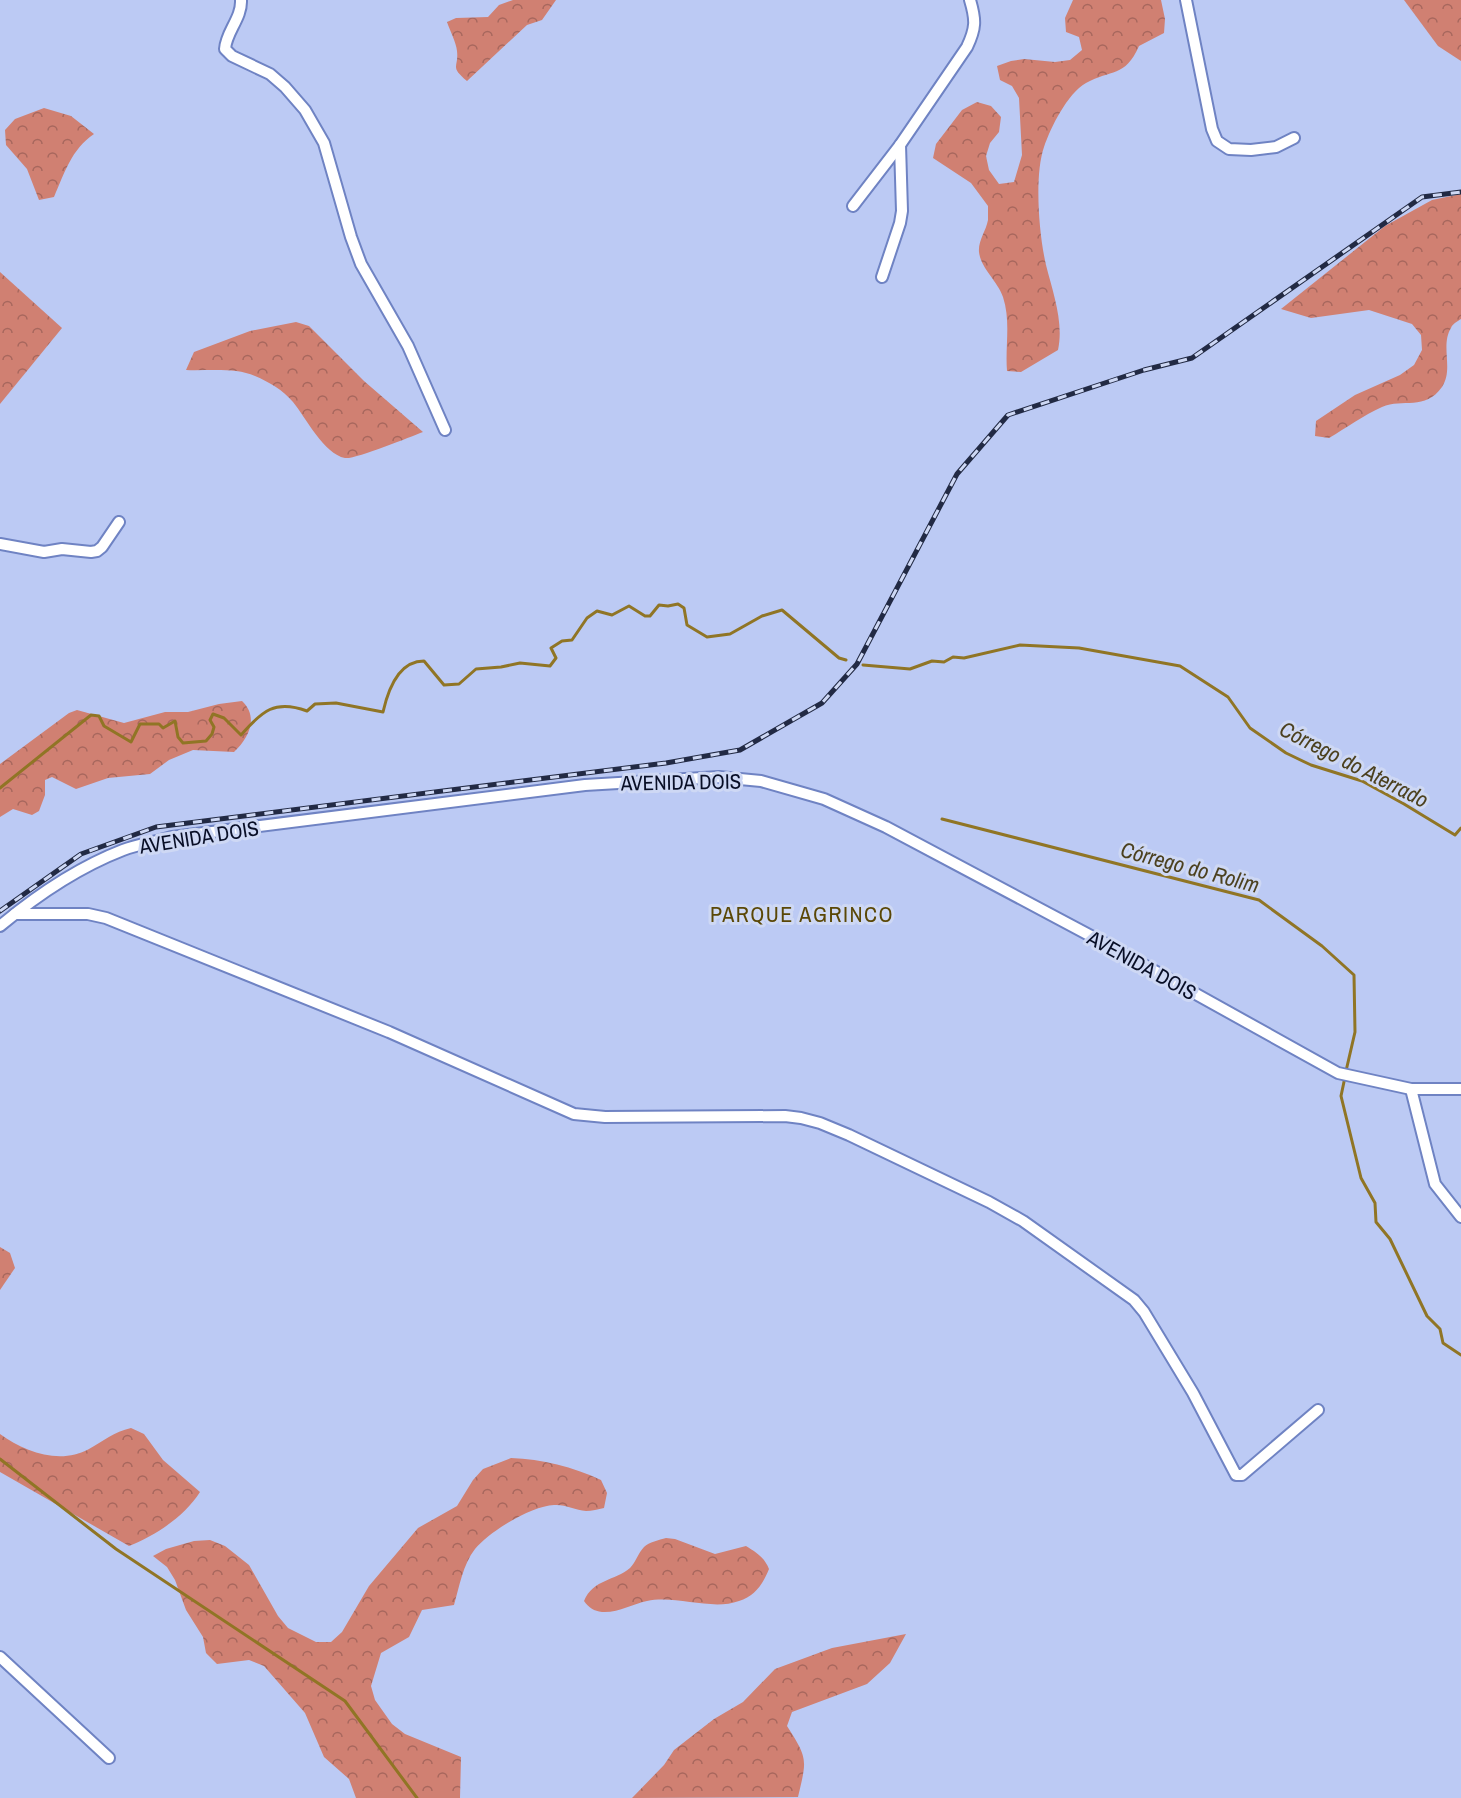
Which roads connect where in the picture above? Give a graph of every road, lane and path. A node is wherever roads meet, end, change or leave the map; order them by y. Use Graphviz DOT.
graph roads {
  1 [pos="241,0"];
  2 [pos="970,0"];
  3 [pos="1186,0"];
  4 [pos="1294,138"];
  5 [pos="900,145"];
  6 [pos="854,206"];
  7 [pos="882,277"];
  8 [pos="445,430"];
  9 [pos="119,522"];
  10 [pos="0,544"];
  11 [pos="15,914"];
  12 [pos="0,927"];
  13 [pos="1411,1089"];
  14 [pos="1461,1089"];
  15 [pos="1461,1217"];
  16 [pos="1318,1410"];
  17 [pos="0,1657"];
  18 [pos="109,1758"];
  1 -- 8 [label="street"];
  2 -- 5 [label="street"];
  3 -- 4 [label="street"];
  5 -- 6 [label="street"];
  5 -- 7 [label="street"];
  9 -- 10 [label="street"];
  11 -- 12 [label="street, AVENIDA DOIS"];
  11 -- 13 [label="street, AVENIDA DOIS"];
  11 -- 16 [label="street"];
  13 -- 14 [label="street, AVENIDA DOIS"];
  13 -- 15 [label="street"];
  17 -- 18 [label="street"];
}
